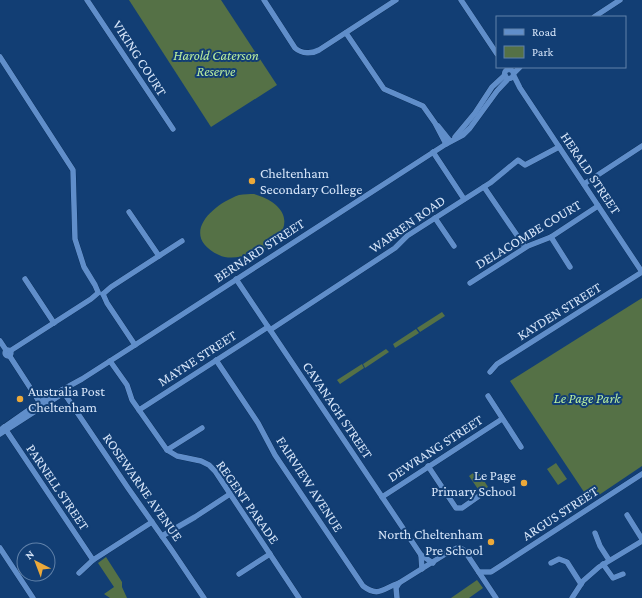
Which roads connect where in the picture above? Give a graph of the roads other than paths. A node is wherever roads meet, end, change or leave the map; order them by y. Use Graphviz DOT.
graph roads {
  1 [pos="88,0"];
  2 [pos="264,0"];
  3 [pos="396,0"];
  4 [pos="461,0"];
  5 [pos="620,0"];
  6 [pos="596,16"];
  7 [pos="346,32"];
  8 [pos="496,52"];
  9 [pos="0,57"];
  10 [pos="518,68"];
  11 [pos="509,73"];
  12 [pos="173,129"];
  13 [pos="448,142"];
  14 [pos="642,146"];
  15 [pos="559,147"];
  16 [pos="433,152"];
  17 [pos="584,184"];
  18 [pos="484,186"];
  19 [pos="464,199"];
  20 [pos="598,206"];
  21 [pos="129,212"];
  22 [pos="435,218"];
  23 [pos="551,237"];
  24 [pos="182,241"];
  25 [pos="454,246"];
  26 [pos="525,248"];
  27 [pos="159,256"];
  28 [pos="570,267"];
  29 [pos="642,272"];
  30 [pos="25,279"];
  31 [pos="236,279"];
  32 [pos="470,283"];
  33 [pos="101,293"];
  34 [pos="54,323"];
  35 [pos="269,328"];
  36 [pos="0,341"];
  37 [pos="134,345"];
  38 [pos="6,354"];
  39 [pos="216,360"];
  40 [pos="110,361"];
  41 [pos="490,372"];
  42 [pos="63,391"];
  43 [pos="488,396"];
  44 [pos="42,404"];
  45 [pos="139,410"];
  46 [pos="502,418"];
  47 [pos="202,428"];
  48 [pos="3,429"];
  49 [pos="0,434"];
  50 [pos="521,447"];
  51 [pos="167,450"];
  52 [pos="428,466"];
  53 [pos="642,474"];
  54 [pos="230,494"];
  55 [pos="479,496"];
  56 [pos="382,497"];
  57 [pos="627,515"];
  58 [pos="152,522"];
  59 [pos="595,533"];
  60 [pos="162,536"];
  61 [pos="642,540"];
  62 [pos="1,550"];
  63 [pos="270,554"];
  64 [pos="420,555"];
  65 [pos="93,560"];
  66 [pos="609,560"];
  67 [pos="433,563"];
  68 [pos="551,563"];
  69 [pos="603,564"];
  70 [pos="422,569"];
  71 [pos="79,572"];
  72 [pos="479,572"];
  73 [pos="491,572"];
  74 [pos="239,574"];
  75 [pos="623,574"];
  76 [pos="399,583"];
  77 [pos="486,584"];
  78 [pos="581,584"];
  79 [pos="383,592"];
  80 [pos="33,598"];
  81 [pos="204,598"];
  82 [pos="300,598"];
  83 [pos="397,598"];
  84 [pos="496,598"];
  85 [pos="572,598"];
  1 -- 12 [label="street, VIKING COURT"];
  2 -- 7 [label="street"];
  3 -- 7 [label="street"];
  4 -- 8 [label="street"];
  5 -- 6 [label="street"];
  7 -- 13 [label="street"];
  9 -- 33 [label="street"];
  10 -- 11 [label="street, BERNARD STREET"];
  11 -- 13 [label="street, BERNARD STREET"];
  11 -- 15 [label="street, HERALD STREET"];
  13 -- 16 [label="street, BERNARD STREET"];
  14 -- 17 [label="street"];
  15 -- 17 [label="street, HERALD STREET"];
  15 -- 18 [label="street, WARREN ROAD"];
  16 -- 19 [label="street"];
  16 -- 31 [label="street, BERNARD STREET"];
  17 -- 20 [label="street, HERALD STREET"];
  18 -- 19 [label="street, WARREN ROAD"];
  18 -- 26 [label="street"];
  19 -- 22 [label="street, WARREN ROAD"];
  20 -- 23 [label="street, DELACOMBE COURT"];
  20 -- 29 [label="street, HERALD STREET"];
  21 -- 27 [label="street"];
  22 -- 25 [label="street"];
  22 -- 35 [label="street, WARREN ROAD"];
  23 -- 26 [label="street, DELACOMBE COURT"];
  23 -- 28 [label="street"];
  24 -- 27 [label="street"];
  26 -- 32 [label="street, DELACOMBE COURT"];
  27 -- 33 [label="street"];
  29 -- 41 [label="street, KAYDEN STREET"];
  30 -- 34 [label="street"];
  31 -- 35 [label="street, CAVANAGH STREET"];
  31 -- 37 [label="street, BERNARD STREET"];
  33 -- 34 [label="street"];
  33 -- 37 [label="street"];
  34 -- 38 [label="street"];
  35 -- 39 [label="street, MAYNE STREET"];
  35 -- 56 [label="street, CAVANAGH STREET"];
  36 -- 38 [label="street"];
  37 -- 40 [label="street, BERNARD STREET"];
  38 -- 44 [label="street"];
  39 -- 45 [label="street, MAYNE STREET"];
  39 -- 79 [label="street, FAIRVIEW AVENUE"];
  40 -- 42 [label="street, BERNARD STREET"];
  40 -- 45 [label="street"];
  42 -- 44 [label="street, BERNARD STREET"];
  42 -- 58 [label="street, ROSEWARNE AVENUE"];
  43 -- 46 [label="street"];
  44 -- 48 [label="street, BERNARD STREET"];
  45 -- 51 [label="street"];
  46 -- 50 [label="street"];
  46 -- 52 [label="street, DEWRANG STREET"];
  47 -- 51 [label="street"];
  48 -- 49 [label="street, BERNARD STREET"];
  48 -- 65 [label="street, PARNELL STREET"];
  51 -- 54 [label="street, REGENT PARADE"];
  52 -- 55 [label="street"];
  52 -- 56 [label="street, DEWRANG STREET"];
  53 -- 73 [label="street, ARGUS STREET"];
  54 -- 60 [label="street"];
  54 -- 63 [label="street, REGENT PARADE"];
  56 -- 64 [label="street, CAVANAGH STREET"];
  57 -- 61 [label="street"];
  58 -- 60 [label="street, ROSEWARNE AVENUE"];
  58 -- 65 [label="street"];
  59 -- 66 [label="street"];
  60 -- 81 [label="street, ROSEWARNE AVENUE"];
  61 -- 66 [label="street"];
  62 -- 80 [label="street"];
  63 -- 74 [label="street"];
  63 -- 82 [label="street, REGENT PARADE"];
  64 -- 67 [label="street, CAVANAGH STREET"];
  64 -- 70 [label="street, CAVANAGH STREET"];
  65 -- 71 [label="street"];
  66 -- 69 [label="street"];
  67 -- 70 [label="street"];
  67 -- 72 [label="street"];
  68 -- 78 [label="street"];
  69 -- 75 [label="street"];
  69 -- 78 [label="street"];
  70 -- 76 [label="street"];
  72 -- 73 [label="street"];
  72 -- 77 [label="street"];
  73 -- 77 [label="street"];
  76 -- 79 [label="street"];
  76 -- 83 [label="street"];
  77 -- 84 [label="street"];
  78 -- 85 [label="street"];
  79 -- 83 [label="street, FAIRVIEW AVENUE"];
}
